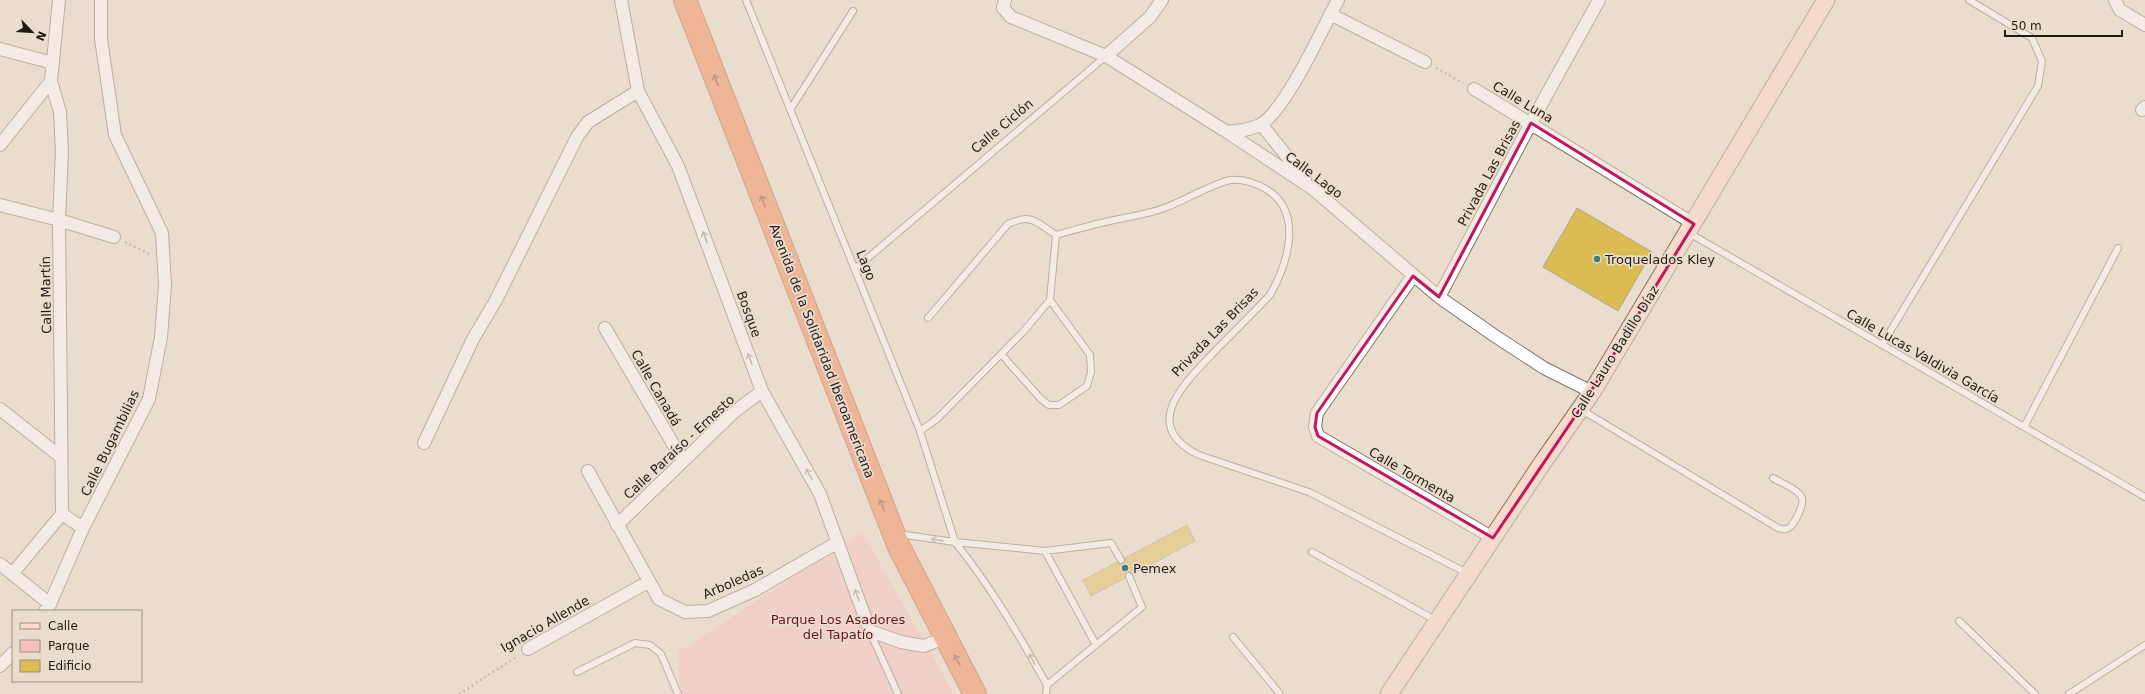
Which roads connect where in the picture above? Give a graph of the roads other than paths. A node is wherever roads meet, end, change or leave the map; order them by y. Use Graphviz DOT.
graph roads {
  1 [pos="59,0"];
  2 [pos="101,0"];
  3 [pos="621,0"];
  4 [pos="685,0"];
  5 [pos="746,0"];
  6 [pos="1162,0"];
  7 [pos="1338,0"];
  8 [pos="1599,0"];
  9 [pos="1826,0"];
  10 [pos="1969,0"];
  11 [pos="2115,1"];
  12 [pos="1004,4"];
  13 [pos="853,11"];
  14 [pos="1330,14"];
  15 [pos="2145,25"];
  16 [pos="0,49"];
  17 [pos="1106,56"];
  18 [pos="1425,62"];
  19 [pos="53,63"];
  20 [pos="51,81"];
  21 [pos="1474,89"];
  22 [pos="638,92"];
  23 [pos="790,110"];
  24 [pos="1531,122"];
  25 [pos="1261,124"];
  26 [pos="1227,132"];
  27 [pos="0,145"];
  28 [pos="1313,189"];
  29 [pos="0,205"];
  30 [pos="59,220"];
  31 [pos="1692,228"];
  32 [pos="1056,235"];
  33 [pos="114,237"];
  34 [pos="2118,248"];
  35 [pos="856,268"];
  36 [pos="1413,276"];
  37 [pos="1439,297"];
  38 [pos="1050,300"];
  39 [pos="928,318"];
  40 [pos="605,328"];
  41 [pos="1882,345"];
  42 [pos="1001,354"];
  43 [pos="762,391"];
  44 [pos="1592,392"];
  45 [pos="0,409"];
  46 [pos="1580,409"];
  47 [pos="2024,427"];
  48 [pos="920,431"];
  49 [pos="424,443"];
  50 [pos="61,457"];
  51 [pos="683,462"];
  52 [pos="588,471"];
  53 [pos="1773,478"];
  54 [pos="2145,498"];
  55 [pos="62,514"];
  56 [pos="617,525"];
  57 [pos="83,528"];
  58 [pos="894,534"];
  59 [pos="1493,538"];
  60 [pos="838,542"];
  61 [pos="955,542"];
  62 [pos="1045,550"];
  63 [pos="1312,552"];
  64 [pos="1121,560"];
  65 [pos="0,564"];
  66 [pos="12,574"];
  67 [pos="1469,574"];
  68 [pos="1129,576"];
  69 [pos="648,582"];
  70 [pos="48,607"];
  71 [pos="1436,621"];
  72 [pos="1958,621"];
  73 [pos="870,632"];
  74 [pos="1233,637"];
  75 [pos="944,638"];
  76 [pos="1096,645"];
  77 [pos="2145,645"];
  78 [pos="528,649"];
  79 [pos="12,654"];
  80 [pos="0,666"];
  81 [pos="577,672"];
  82 [pos="1047,686"];
  83 [pos="678,694"];
  84 [pos="898,694"];
  85 [pos="975,694"];
  86 [pos="1046,694"];
  87 [pos="1280,694"];
  88 [pos="1389,694"];
  89 [pos="2035,694"];
  90 [pos="2069,694"];
  1 -- 19 [label="street, Calle Martín"];
  2 -- 57 [label="street, Calle Bugambilias"];
  3 -- 22 [label="street, Bosque"];
  58 -- 4 [label="highway, Avenida de la Solidaridad Iberoamericana, one-way"];
  5 -- 23 [label="lane, Lago"];
  6 -- 17 [label="street, Calle Ciclón"];
  7 -- 14 [label="street"];
  8 -- 24 [label="street, Privada Las Brisas"];
  9 -- 31 [label="street, Calle Lauro Badillo Díaz"];
  10 -- 41 [label="lane"];
  11 -- 15 [label="street"];
  12 -- 17 [label="street, Calle Lago"];
  13 -- 23 [label="lane"];
  14 -- 18 [label="street"];
  14 -- 25 [label="street"];
  16 -- 19 [label="street"];
  17 -- 26 [label="street, Calle Lago"];
  17 -- 35 [label="lane, Calle Ciclón"];
  19 -- 20 [label="street, Calle Martín"];
  20 -- 27 [label="street"];
  20 -- 30 [label="street, Calle Martín"];
  21 -- 24 [label="street, Calle Luna"];
  43 -- 22 [label="street, Bosque, one-way"];
  22 -- 49 [label="street"];
  23 -- 35 [label="lane, Lago"];
  24 -- 31 [label="street, Calle Luna"];
  24 -- 37 [label="street, Privada Las Brisas"];
  25 -- 26 [label="street"];
  25 -- 28 [label="street"];
  26 -- 28 [label="street, Calle Lago"];
  28 -- 36 [label="street, Calle Lago"];
  29 -- 30 [label="street"];
  30 -- 33 [label="street"];
  30 -- 50 [label="street, Calle Martín"];
  31 -- 41 [label="lane, Calle Lucas Valdivia García"];
  31 -- 44 [label="street, Calle Lauro Badillo Díaz"];
  32 -- 38 [label="lane"];
  32 -- 39 [label="lane"];
  32 -- 67 [label="lane, Privada Las Brisas"];
  34 -- 47 [label="lane"];
  35 -- 48 [label="lane, Lago"];
  36 -- 37 [label="street, Calle Lago"];
  36 -- 59 [label="street, Calle Tormenta"];
  37 -- 44 [label="street, Calle Lago"];
  38 -- 42 [label="lane"];
  38 -- 42 [label="lane"];
  40 -- 51 [label="street, Calle Canadá"];
  41 -- 47 [label="lane, Calle Lucas Valdivia García"];
  42 -- 48 [label="lane"];
  43 -- 51 [label="street, Calle Paraíso - Ernesto"];
  60 -- 43 [label="street, Bosque, one-way"];
  44 -- 46 [label="street, Calle Lauro Badillo Díaz"];
  45 -- 50 [label="street"];
  46 -- 53 [label="lane"];
  46 -- 59 [label="street, Calle Lauro Badillo Díaz"];
  47 -- 54 [label="lane, Calle Lucas Valdivia García"];
  48 -- 61 [label="lane, Lago"];
  50 -- 55 [label="street, Calle Martín"];
  51 -- 56 [label="street, Calle Paraíso - Ernesto"];
  52 -- 56 [label="street, Arboledas"];
  55 -- 57 [label="street"];
  55 -- 66 [label="street"];
  56 -- 69 [label="street, Arboledas"];
  57 -- 70 [label="street, Calle Bugambilias"];
  61 -- 58 [label="lane, one-way"];
  58 -- 75 [label="highway, Avenida de la Solidaridad Iberoamericana"];
  59 -- 67 [label="street, Calle Lauro Badillo Díaz"];
  60 -- 69 [label="street, Arboledas"];
  73 -- 60 [label="street, Bosque, one-way"];
  61 -- 62 [label="lane"];
  82 -- 61 [label="lane, Lago, one-way"];
  62 -- 64 [label="lane"];
  62 -- 76 [label="lane"];
  63 -- 71 [label="lane"];
  65 -- 66 [label="street"];
  66 -- 70 [label="street"];
  67 -- 71 [label="street, Calle Lauro Badillo Díaz"];
  68 -- 76 [label="lane"];
  69 -- 78 [label="street, Ignacio Allende"];
  71 -- 88 [label="street, Calle Lauro Badillo Díaz"];
  72 -- 89 [label="lane"];
  73 -- 75 [label="street"];
  73 -- 84 [label="lane, Bosque"];
  74 -- 87 [label="lane"];
  85 -- 75 [label="highway, Avenida de la Solidaridad Iberoamericana, one-way"];
  76 -- 82 [label="lane"];
  77 -- 90 [label="lane"];
  79 -- 80 [label="street"];
  81 -- 83 [label="lane"];
  82 -- 86 [label="lane"];
}
